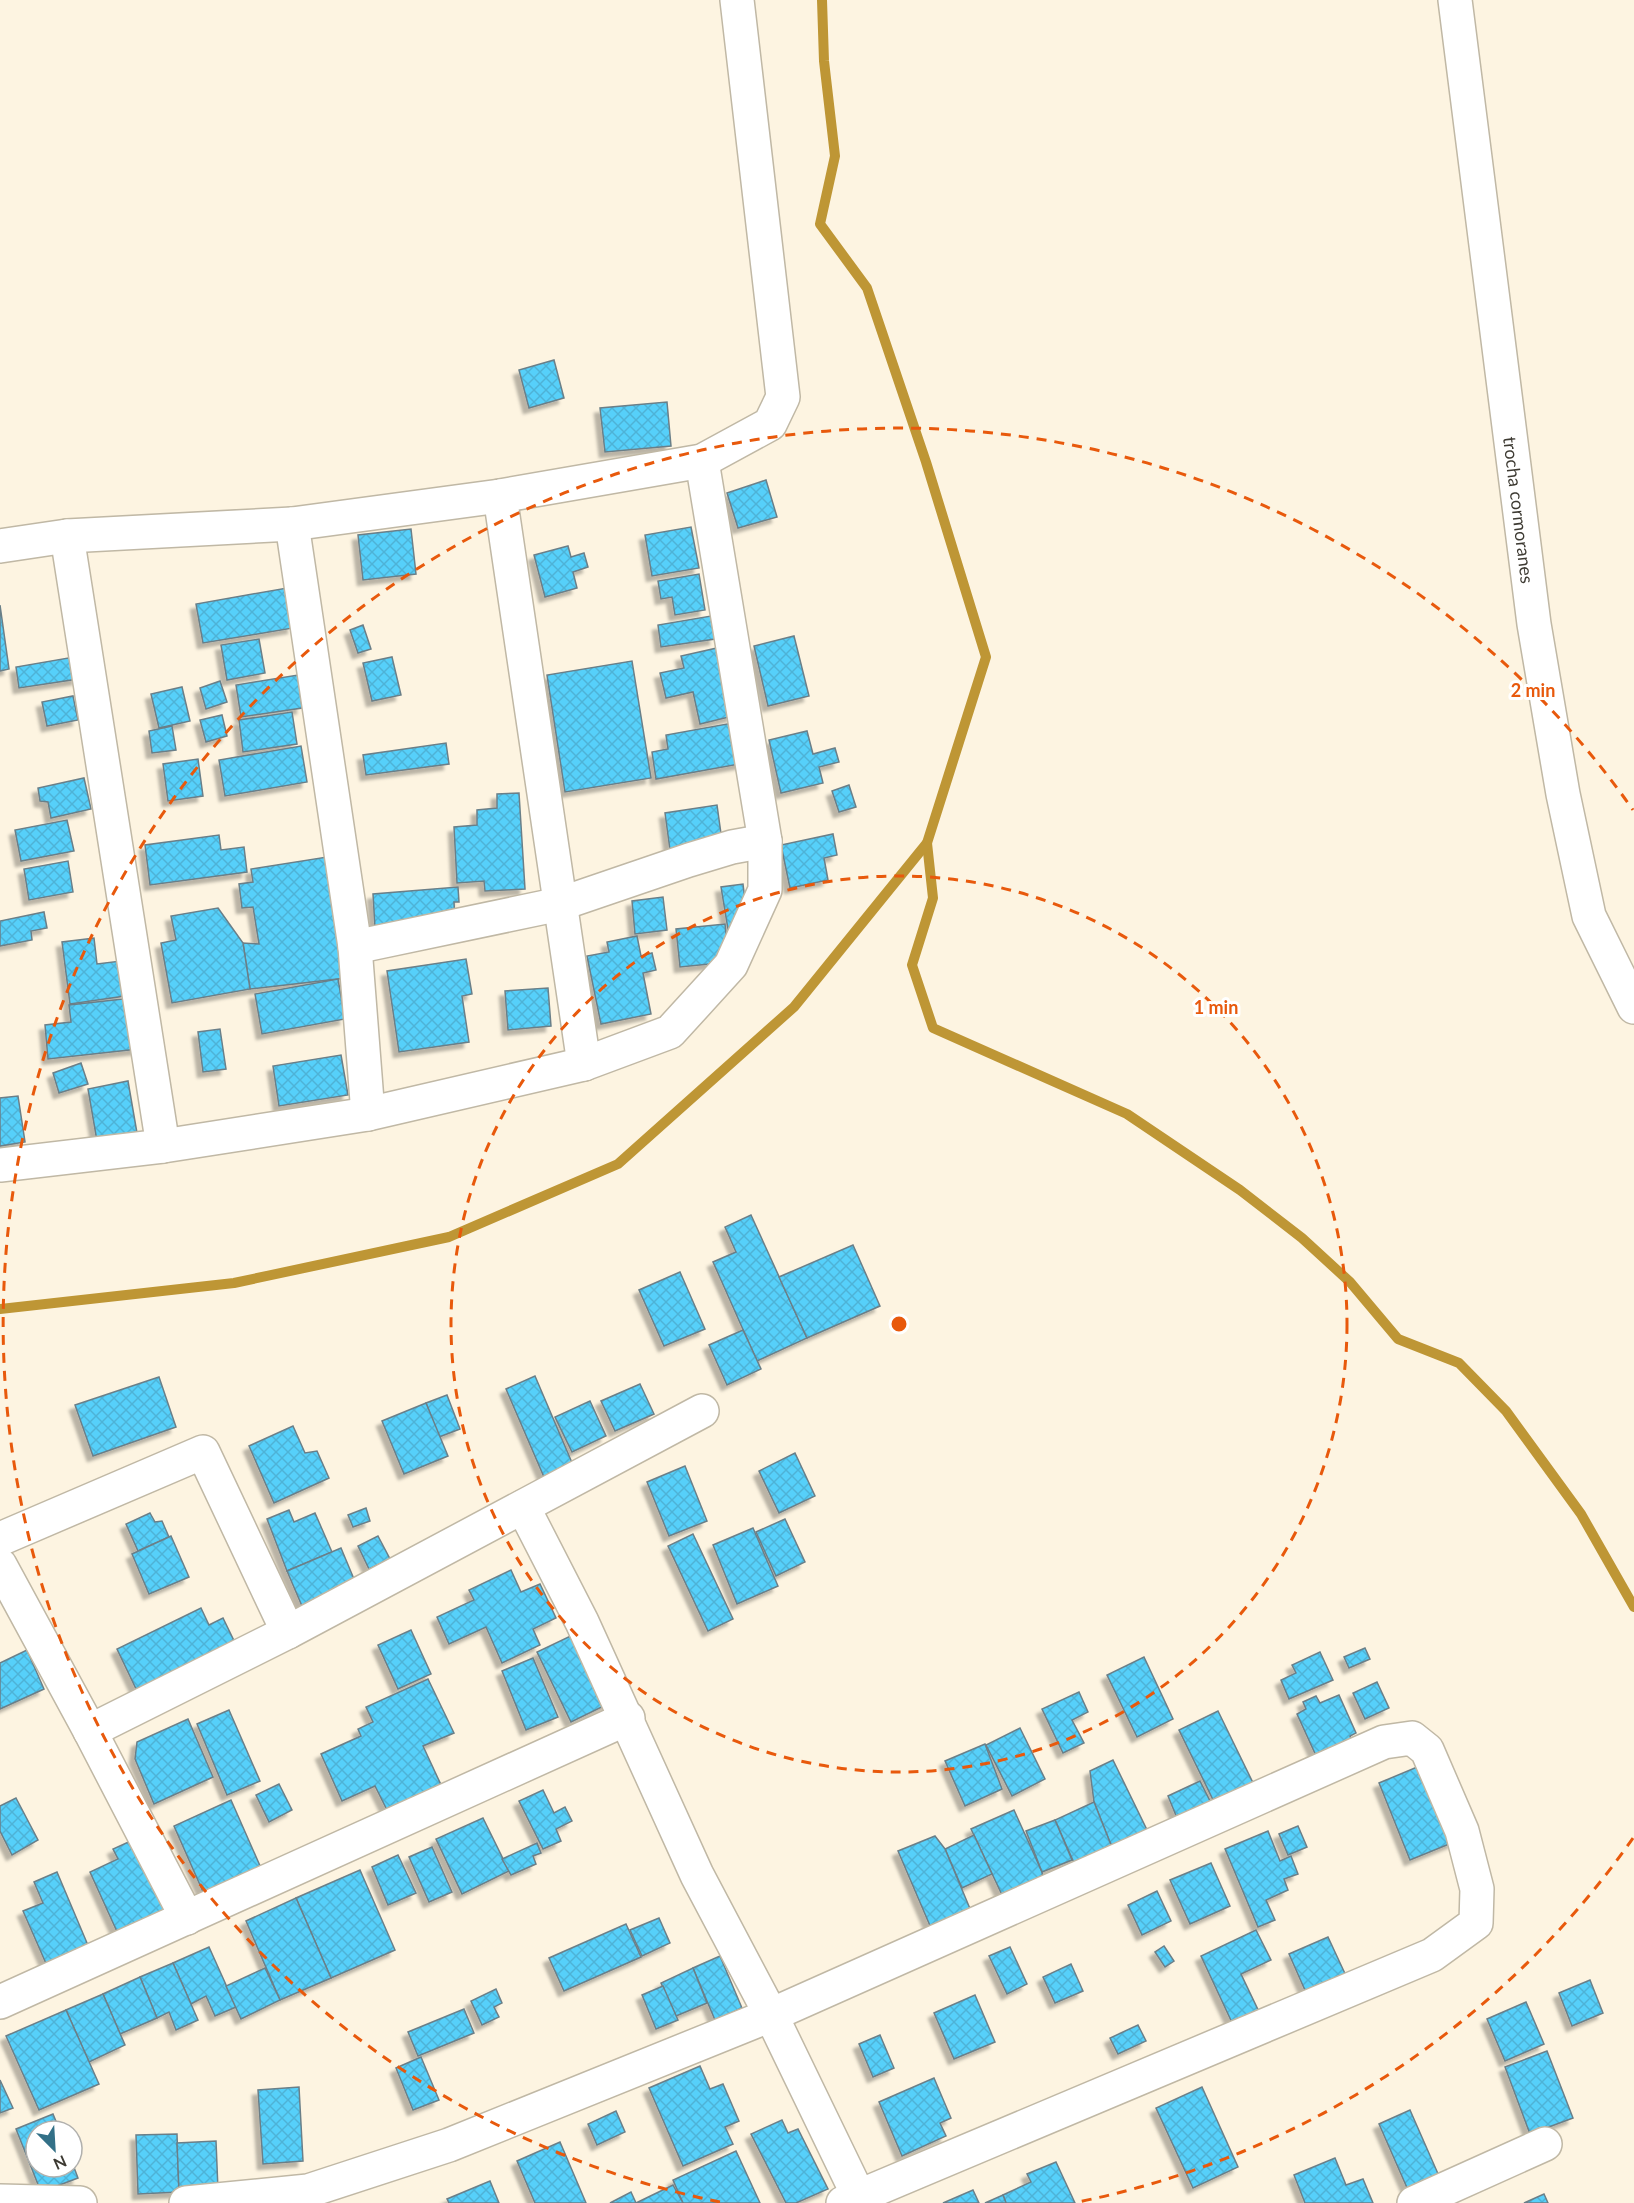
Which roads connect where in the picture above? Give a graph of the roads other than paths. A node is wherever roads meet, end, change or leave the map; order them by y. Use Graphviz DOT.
graph roads {
  1 [pos="737,0"];
  2 [pos="1455,0"];
  3 [pos="702,461"];
  4 [pos="500,496"];
  5 [pos="292,524"];
  6 [pos="67,537"];
  7 [pos="0,546"];
  8 [pos="765,841"];
  9 [pos="560,904"];
  10 [pos="355,947"];
  11 [pos="1634,1007"];
  12 [pos="584,1064"];
  13 [pos="368,1114"];
  14 [pos="163,1146"];
  15 [pos="0,1165"];
  16 [pos="702,1411"];
  17 [pos="523,1507"];
  18 [pos="0,1539"];
  19 [pos="0,1565"];
  20 [pos="288,1632"];
  21 [pos="628,1718"];
  22 [pos="90,1731"];
  23 [pos="187,1918"];
  24 [pos="0,2002"];
  25 [pos="771,2015"];
  26 [pos="1545,2144"];
  27 [pos="0,2201"];
  28 [pos="855,2201"];
  29 [pos="80,2203"];
  30 [pos="186,2203"];
  31 [pos="1414,2203"];
  1 -- 3 [label="street"];
  2 -- 11 [label="street, trocha cormoranes"];
  3 -- 4 [label="street"];
  3 -- 8 [label="street"];
  4 -- 5 [label="street"];
  4 -- 9 [label="street"];
  5 -- 6 [label="street"];
  5 -- 10 [label="street"];
  6 -- 7 [label="street"];
  6 -- 14 [label="street"];
  8 -- 9 [label="street"];
  8 -- 12 [label="street"];
  9 -- 10 [label="street"];
  9 -- 12 [label="street"];
  10 -- 13 [label="street"];
  12 -- 13 [label="street"];
  13 -- 14 [label="street"];
  14 -- 15 [label="street"];
  16 -- 17 [label="street"];
  17 -- 20 [label="street"];
  17 -- 21 [label="street"];
  18 -- 20 [label="street"];
  19 -- 22 [label="street"];
  20 -- 22 [label="street"];
  21 -- 23 [label="street"];
  21 -- 25 [label="street"];
  22 -- 23 [label="street"];
  23 -- 24 [label="street"];
  25 -- 28 [label="street"];
  25 -- 28 [label="street"];
  25 -- 30 [label="street"];
  26 -- 31 [label="street"];
  27 -- 29 [label="street"];
}
